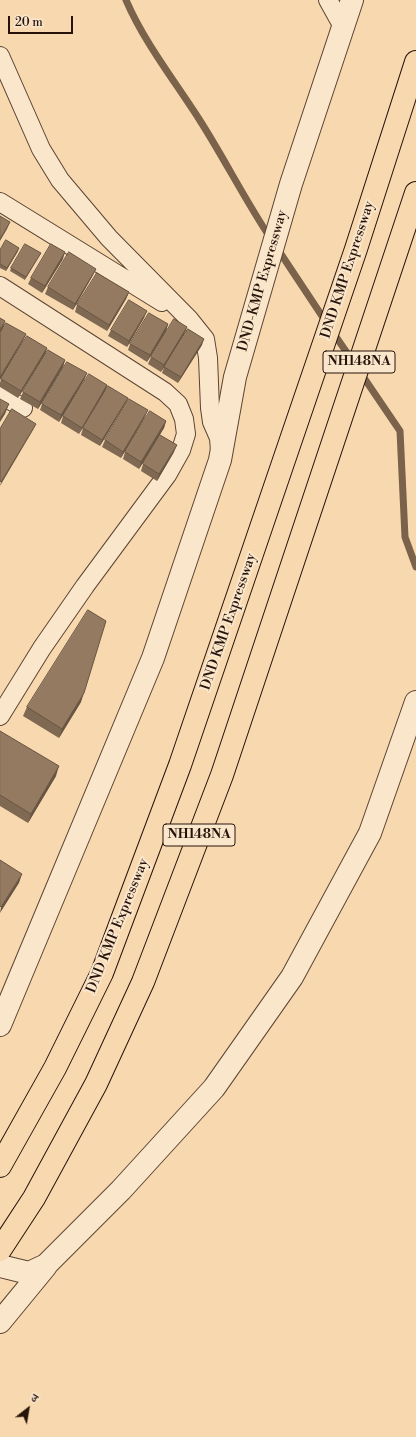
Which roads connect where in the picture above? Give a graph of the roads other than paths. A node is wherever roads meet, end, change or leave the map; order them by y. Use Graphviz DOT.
graph roads {
  1 [pos="328,0"];
  2 [pos="352,0"];
  3 [pos="343,27"];
  4 [pos="0,56"];
  5 [pos="416,62"];
  6 [pos="416,193"];
  7 [pos="0,202"];
  8 [pos="0,286"];
  9 [pos="189,319"];
  10 [pos="0,394"];
  11 [pos="23,408"];
  12 [pos="220,460"];
  13 [pos="416,702"];
  14 [pos="0,716"];
  15 [pos="0,1025"];
  16 [pos="0,1166"];
  17 [pos="0,1250"];
  18 [pos="46,1265"];
  19 [pos="0,1266"];
  20 [pos="0,1322"];
  1 -- 3 [label="street"];
  2 -- 3 [label="street, DND-KMP Expressway"];
  3 -- 12 [label="street, DND-KMP Expressway"];
  4 -- 9 [label="street"];
  5 -- 16 [label="highway, DND KMP Expressway / NH148NA"];
  6 -- 17 [label="highway, NH148NA"];
  7 -- 9 [label="street"];
  8 -- 14 [label="street"];
  9 -- 12 [label="street"];
  10 -- 11 [label="street"];
  12 -- 15 [label="street, DND-KMP Expressway"];
  13 -- 18 [label="street"];
  18 -- 19 [label="street"];
  18 -- 20 [label="street"];
}
